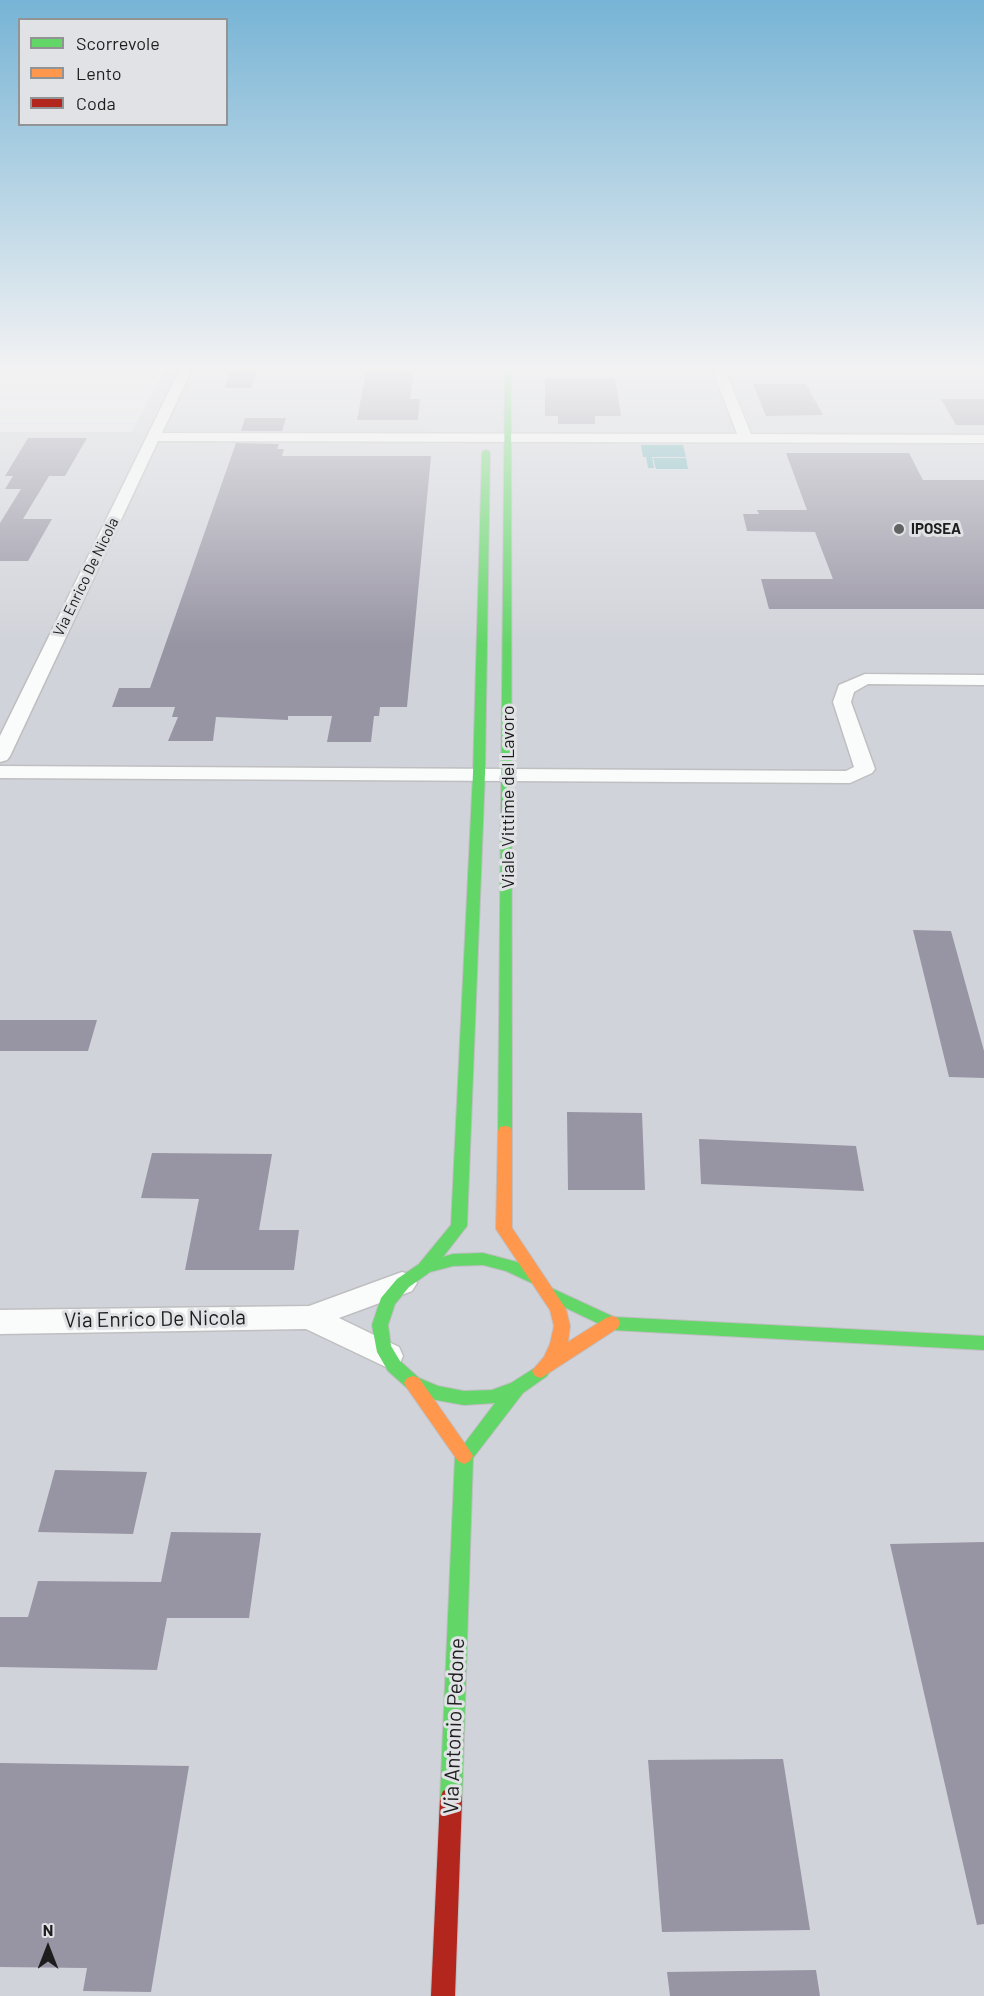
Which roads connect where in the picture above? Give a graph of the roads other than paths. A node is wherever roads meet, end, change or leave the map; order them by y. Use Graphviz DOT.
graph roads {
  1 [pos="143,458"];
  2 [pos="486,458"];
  3 [pos="508,458"];
  4 [pos="984,680"];
  5 [pos="0,756"];
  6 [pos="0,772"];
  7 [pos="479,773"];
  8 [pos="508,775"];
  9 [pos="414,1275"];
  10 [pos="536,1279"];
  11 [pos="549,1293"];
  12 [pos="310,1317"];
  13 [pos="0,1322"];
  14 [pos="612,1323"];
  15 [pos="984,1343"];
  16 [pos="388,1356"];
  17 [pos="550,1361"];
  18 [pos="413,1383"];
  19 [pos="517,1388"];
  20 [pos="464,1456"];
  21 [pos="443,1996"];
  1 -- 5 [label="street, Via Enrico De Nicola"];
  2 -- 7 [label="street, Viale Vittime del Lavoro"];
  3 -- 8 [label="street, Viale Vittime del Lavoro"];
  4 -- 8 [label="street"];
  6 -- 7 [label="street"];
  7 -- 8 [label="street"];
  7 -- 9 [label="street, Viale Vittime del Lavoro"];
  8 -- 10 [label="street, Viale Vittime del Lavoro"];
  9 -- 10 [label="street"];
  9 -- 12 [label="street, Via Enrico De Nicola"];
  9 -- 16 [label="street"];
  10 -- 11 [label="street"];
  11 -- 14 [label="street"];
  11 -- 17 [label="street"];
  12 -- 13 [label="street, Via Enrico De Nicola"];
  12 -- 16 [label="street, Via Enrico De Nicola"];
  14 -- 15 [label="street"];
  14 -- 17 [label="street"];
  16 -- 18 [label="street"];
  17 -- 19 [label="street"];
  18 -- 19 [label="street"];
  18 -- 20 [label="street"];
  19 -- 20 [label="street"];
  20 -- 21 [label="street, Via Antonio Pedone"];
}
